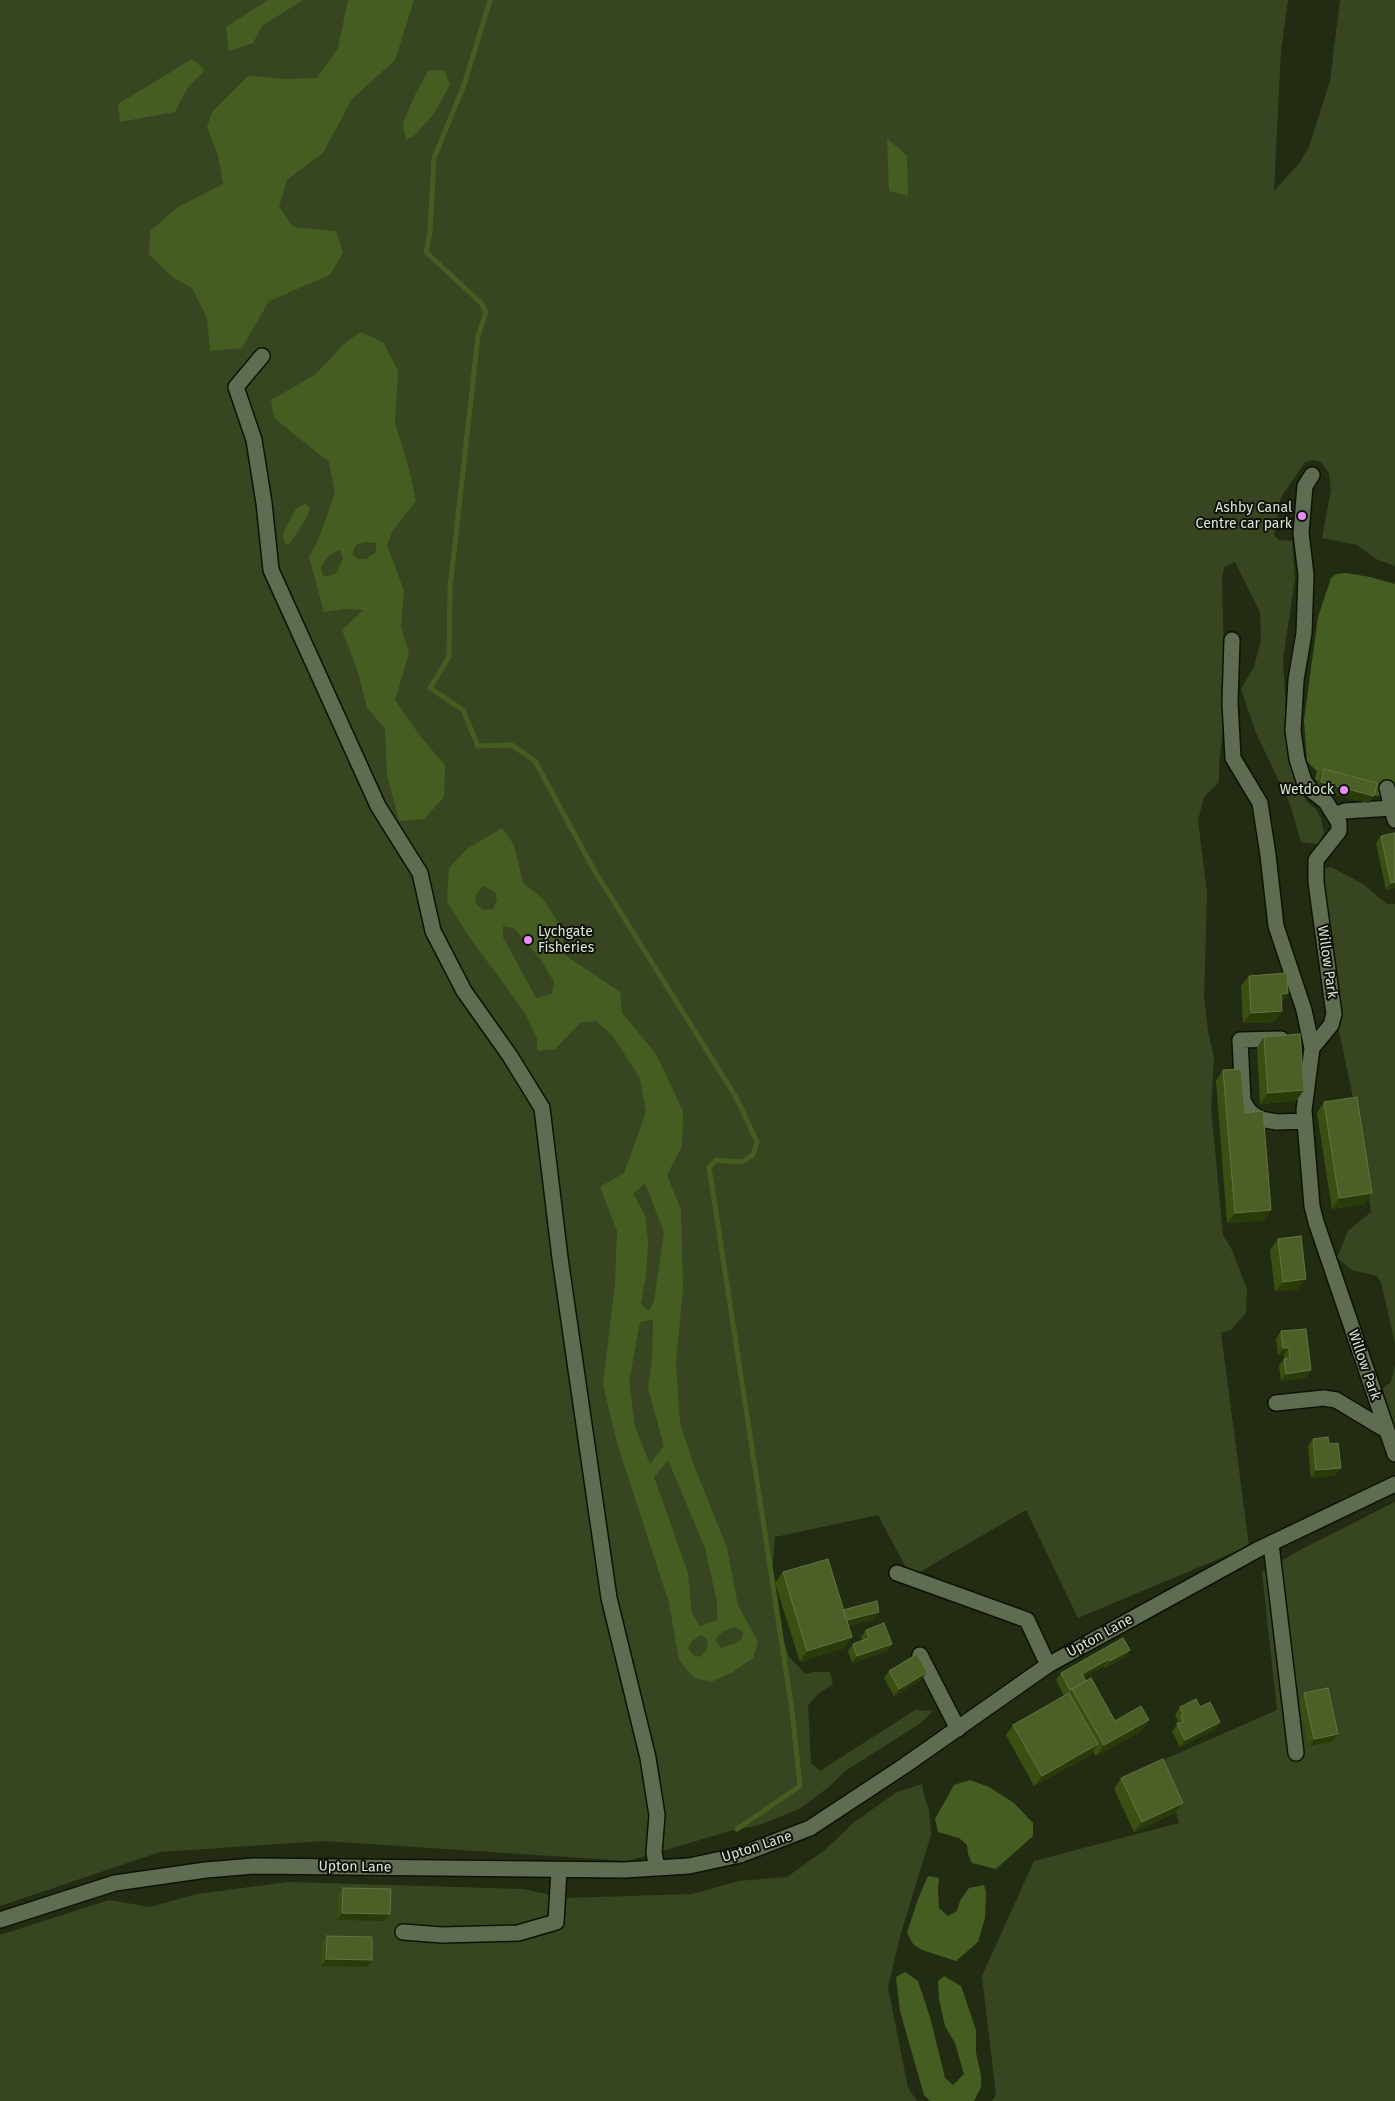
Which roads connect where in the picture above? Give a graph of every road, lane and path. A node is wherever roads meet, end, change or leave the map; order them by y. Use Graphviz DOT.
graph roads {
  1 [pos="262,356"];
  2 [pos="1312,475"];
  3 [pos="1232,640"];
  4 [pos="1387,788"];
  5 [pos="1334,814"];
  6 [pos="1394,814"];
  7 [pos="1311,1043"];
  8 [pos="1305,1121"];
  9 [pos="1276,1404"];
  10 [pos="1386,1430"];
  11 [pos="1395,1454"];
  12 [pos="1395,1484"];
  13 [pos="1264,1547"];
  14 [pos="897,1573"];
  15 [pos="920,1655"];
  16 [pos="1048,1664"];
  17 [pos="958,1729"];
  18 [pos="1296,1752"];
  19 [pos="657,1868"];
  20 [pos="559,1870"];
  21 [pos="0,1920"];
  22 [pos="403,1932"];
  1 -- 19 [label="street"];
  2 -- 5 [label="street"];
  3 -- 7 [label="street"];
  4 -- 6 [label="street"];
  5 -- 6 [label="street"];
  5 -- 7 [label="street, Willow Park"];
  7 -- 8 [label="street, Willow Park"];
  7 -- 8 [label="street"];
  8 -- 10 [label="street, Willow Park"];
  9 -- 10 [label="street"];
  10 -- 11 [label="street, Willow Park"];
  12 -- 13 [label="street, Upton Lane"];
  13 -- 16 [label="street, Upton Lane"];
  13 -- 18 [label="street"];
  14 -- 16 [label="street"];
  15 -- 17 [label="street"];
  16 -- 17 [label="street, Upton Lane"];
  17 -- 19 [label="street, Upton Lane"];
  19 -- 20 [label="street, Upton Lane"];
  20 -- 21 [label="street, Upton Lane"];
  20 -- 22 [label="street"];
}
